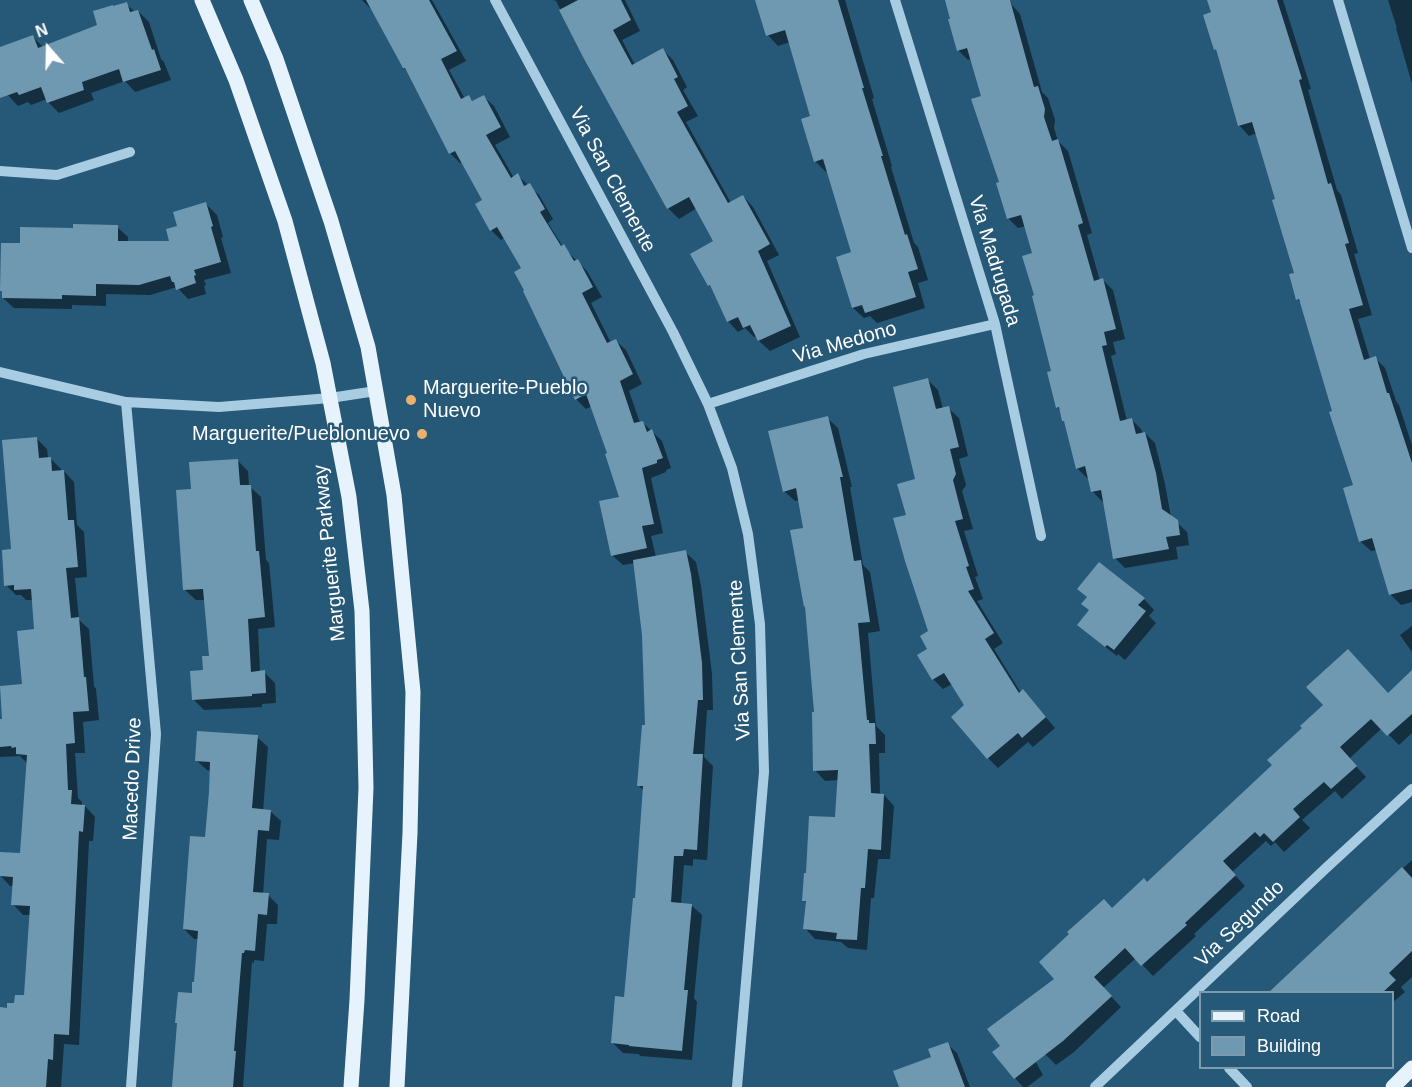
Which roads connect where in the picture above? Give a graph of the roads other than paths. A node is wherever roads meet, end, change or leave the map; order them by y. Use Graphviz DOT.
graph roads {
  1 [pos="202,0"];
  2 [pos="250,0"];
  3 [pos="495,0"];
  4 [pos="895,0"];
  5 [pos="1338,0"];
  6 [pos="130,152"];
  7 [pos="0,171"];
  8 [pos="1412,248"];
  9 [pos="995,324"];
  10 [pos="0,372"];
  11 [pos="376,391"];
  12 [pos="330,398"];
  13 [pos="126,402"];
  14 [pos="708,404"];
  15 [pos="1041,536"];
  16 [pos="1412,789"];
  17 [pos="1176,1011"];
  18 [pos="1199,1036"];
  19 [pos="1412,1068"];
  20 [pos="1230,1069"];
  21 [pos="131,1087"];
  22 [pos="351,1087"];
  23 [pos="397,1087"];
  24 [pos="737,1087"];
  25 [pos="1095,1087"];
  26 [pos="1247,1087"];
  27 [pos="1394,1087"];
  1 -- 12 [label="main road, Marguerite Parkway"];
  2 -- 11 [label="main road"];
  3 -- 14 [label="street, Via San Clemente"];
  4 -- 9 [label="street, Via Madrugada"];
  5 -- 8 [label="street"];
  6 -- 7 [label="street"];
  9 -- 14 [label="street, Via Medono"];
  9 -- 15 [label="street, Via Madrugada"];
  10 -- 13 [label="street"];
  11 -- 12 [label="street"];
  11 -- 23 [label="main road"];
  12 -- 13 [label="street"];
  12 -- 22 [label="main road, Marguerite Parkway"];
  13 -- 21 [label="street, Macedo Drive"];
  14 -- 24 [label="street, Via San Clemente"];
  16 -- 17 [label="street, Via Segundo"];
  17 -- 18 [label="street"];
  17 -- 25 [label="street, Via Segundo"];
  19 -- 27 [label="main road"];
  20 -- 26 [label="street"];
}
